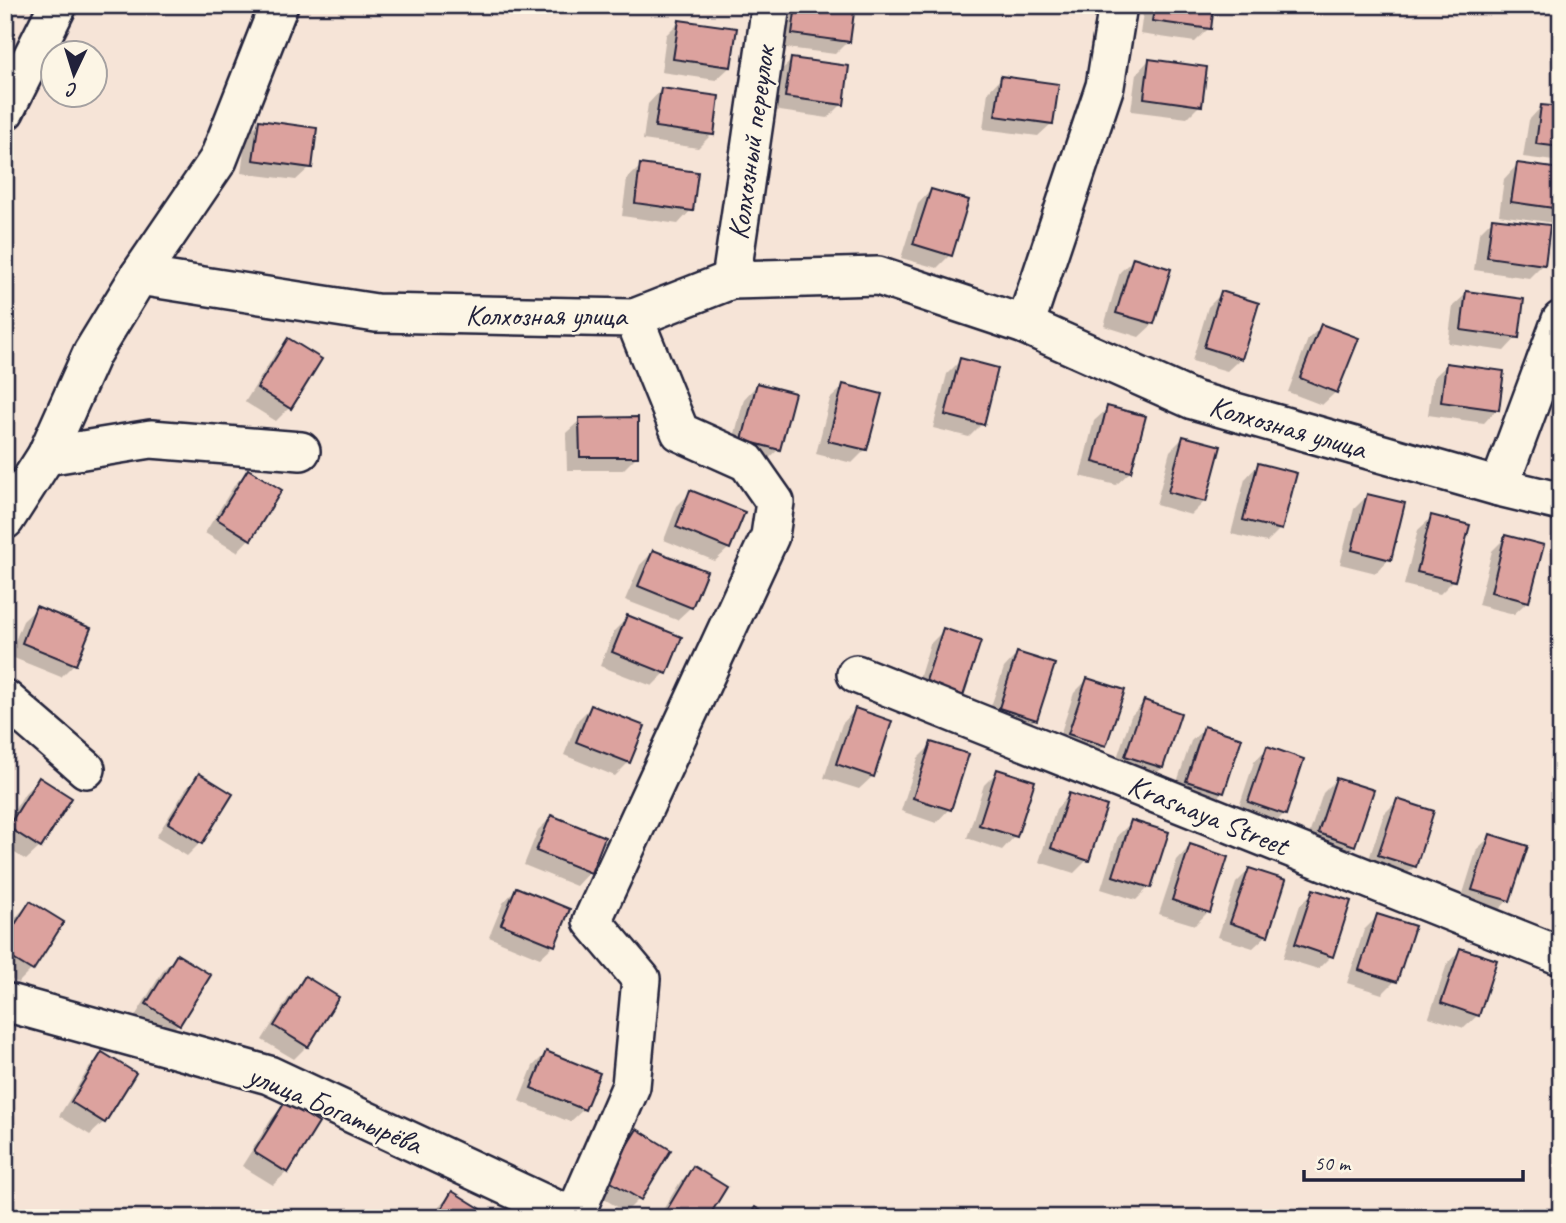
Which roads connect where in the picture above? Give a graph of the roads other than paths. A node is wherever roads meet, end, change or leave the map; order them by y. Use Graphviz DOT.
graph roads {
  1 [pos="58,5"];
  2 [pos="279,5"];
  3 [pos="771,5"];
  4 [pos="1118,5"];
  5 [pos="5,111"];
  6 [pos="139,276"];
  7 [pos="732,280"];
  8 [pos="634,318"];
  9 [pos="1561,320"];
  10 [pos="1025,325"];
  11 [pos="301,452"];
  12 [pos="46,456"];
  13 [pos="1499,487"];
  14 [pos="1561,502"];
  15 [pos="5,520"];
  16 [pos="856,674"];
  17 [pos="11,713"];
  18 [pos="86,769"];
  19 [pos="1561,956"];
  20 [pos="5,1002"];
  21 [pos="575,1218"];
  1 -- 5 [label="street"];
  2 -- 6 [label="street"];
  3 -- 7 [label="street, Колхозный переулок"];
  4 -- 10 [label="street"];
  6 -- 8 [label="street, Колхозная улица"];
  6 -- 12 [label="street"];
  7 -- 8 [label="street, Колхозная улица"];
  7 -- 10 [label="street, Колхозная улица"];
  8 -- 21 [label="street"];
  9 -- 13 [label="street"];
  10 -- 13 [label="street, Колхозная улица"];
  11 -- 12 [label="street"];
  12 -- 15 [label="street"];
  13 -- 14 [label="street, Колхозная улица"];
  16 -- 19 [label="street, Krasnaya Street"];
  17 -- 18 [label="street"];
  20 -- 21 [label="street, улица Богатырёва"];
}
